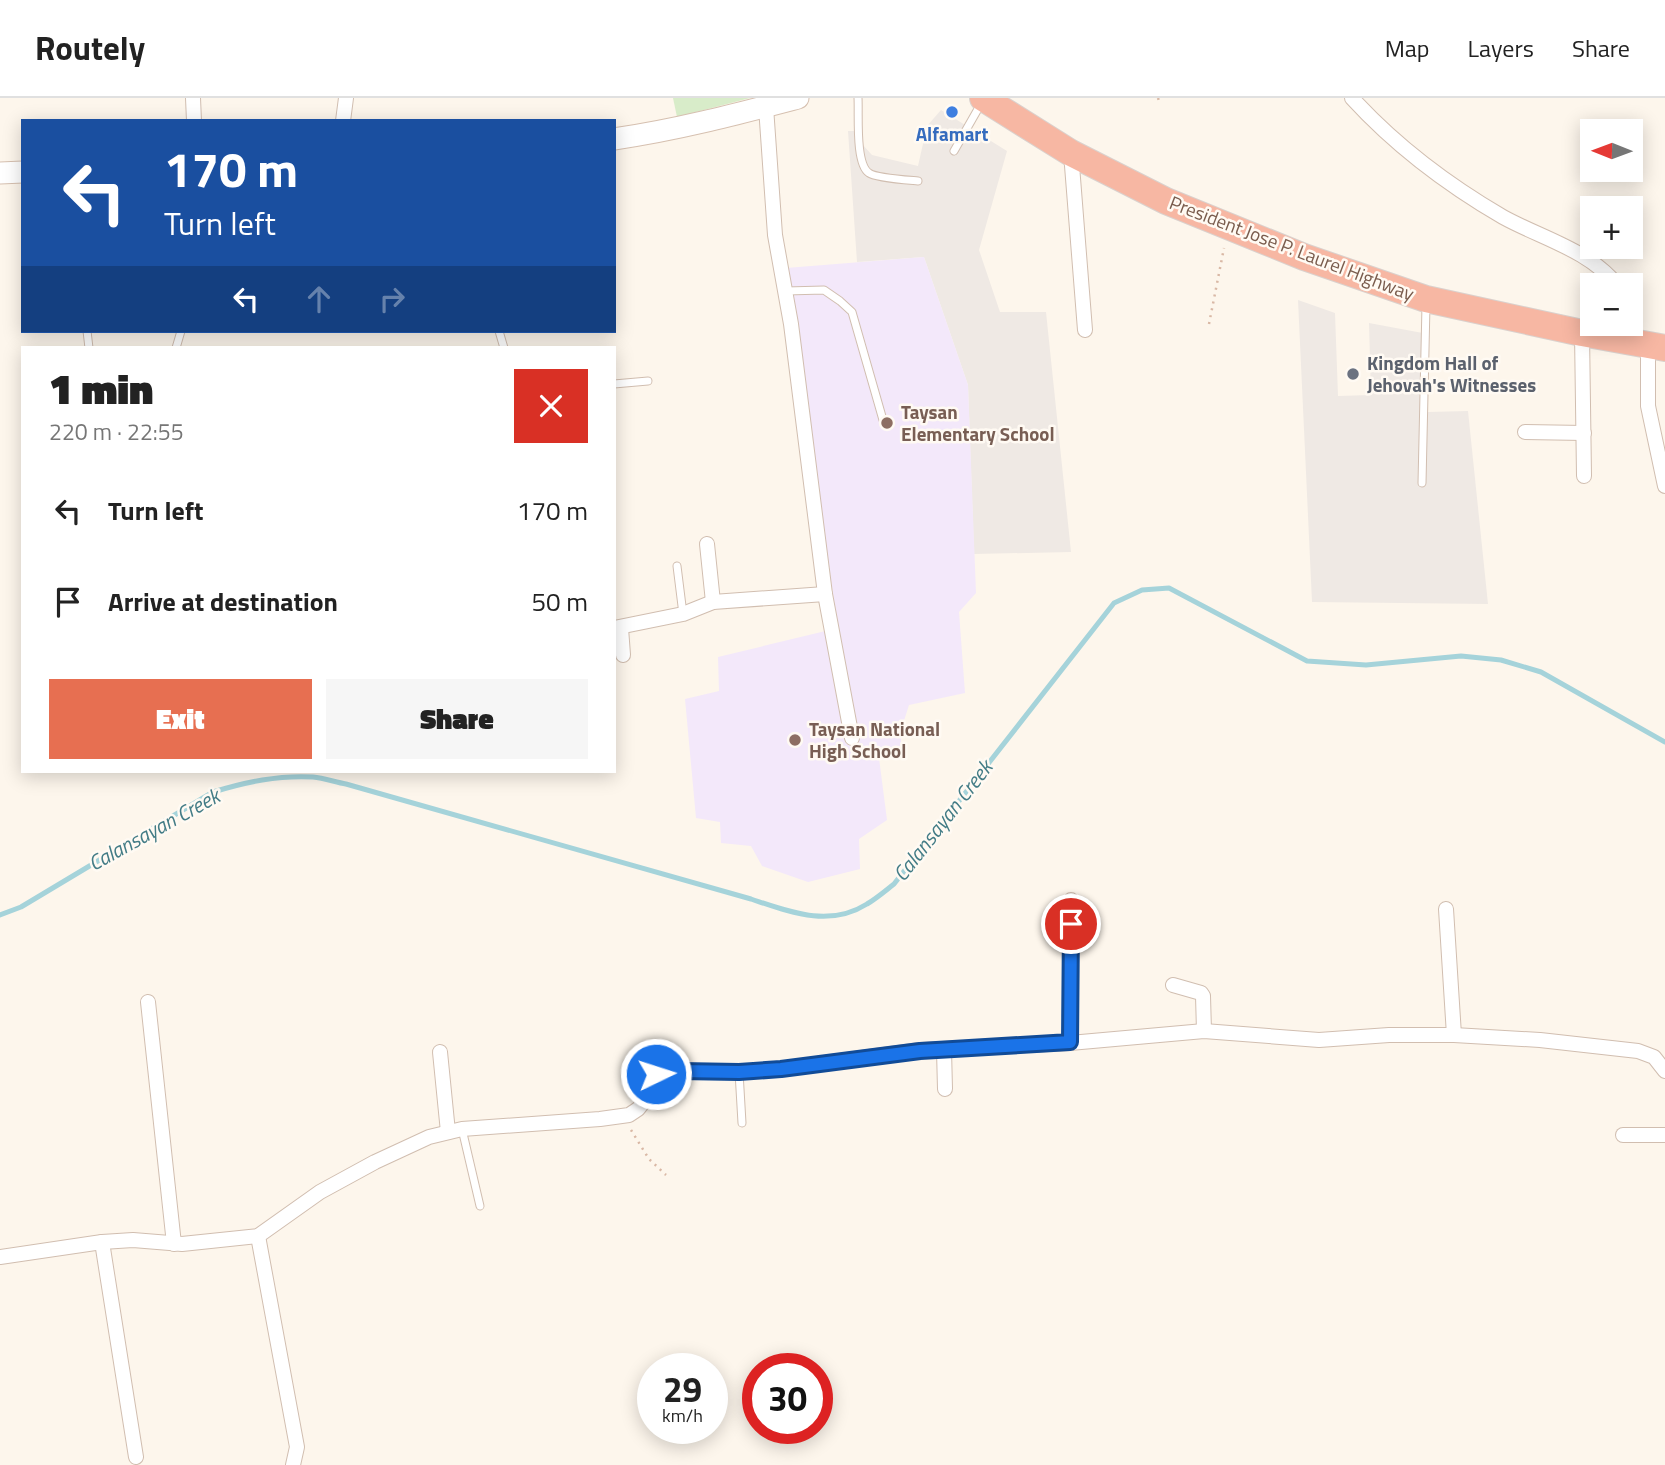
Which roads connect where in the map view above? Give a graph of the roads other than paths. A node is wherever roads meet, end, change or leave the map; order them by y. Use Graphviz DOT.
graph roads {
  1 [pos="193,98"];
  2 [pos="346,98"];
  3 [pos="798,98"];
  4 [pos="858,98"];
  5 [pos="984,98"];
  6 [pos="1352,98"];
  7 [pos="766,107"];
  8 [pos="194,119"];
  9 [pos="343,119"];
  10 [pos="616,139"];
  11 [pos="954,151"];
  12 [pos="1071,153"];
  13 [pos="21,172"];
  14 [pos="0,173"];
  15 [pos="918,181"];
  16 [pos="1607,273"];
  17 [pos="786,291"];
  18 [pos="1426,299"];
  19 [pos="1085,330"];
  20 [pos="1580,333"];
  21 [pos="1582,336"];
  22 [pos="1631,336"];
  23 [pos="1656,346"];
  24 [pos="648,381"];
  25 [pos="616,384"];
  26 [pos="883,420"];
  27 [pos="1525,432"];
  28 [pos="1584,433"];
  29 [pos="1584,476"];
  30 [pos="1422,483"];
  31 [pos="1665,486"];
  32 [pos="707,544"];
  33 [pos="677,566"];
  34 [pos="825,594"];
  35 [pos="713,601"];
  36 [pos="682,614"];
  37 [pos="618,628"];
  38 [pos="623,655"];
  39 [pos="852,738"];
  40 [pos="1071,900"];
  41 [pos="1446,909"];
  42 [pos="1173,985"];
  43 [pos="148,1002"];
  44 [pos="1204,1031"];
  45 [pos="1454,1035"];
  46 [pos="1070,1042"];
  47 [pos="944,1049"];
  48 [pos="440,1052"];
  49 [pos="1665,1071"];
  50 [pos="739,1072"];
  51 [pos="945,1089"];
  52 [pos="742,1123"];
  53 [pos="455,1131"];
  54 [pos="1623,1135"];
  55 [pos="1665,1135"];
  56 [pos="480,1206"];
  57 [pos="258,1236"];
  58 [pos="103,1242"];
  59 [pos="174,1244"];
  60 [pos="0,1257"];
  61 [pos="136,1457"];
  62 [pos="293,1465"];
  1 -- 8 [label="street"];
  2 -- 9 [label="street"];
  3 -- 7 [label="street"];
  4 -- 15 [label="lane"];
  5 -- 11 [label="lane"];
  5 -- 12 [label="highway, President Jose P. Laurel Highway"];
  6 -- 16 [label="street"];
  7 -- 10 [label="street"];
  7 -- 17 [label="street"];
  12 -- 18 [label="highway, President Jose P. Laurel Highway"];
  12 -- 19 [label="street"];
  13 -- 14 [label="street"];
  17 -- 26 [label="lane"];
  17 -- 34 [label="street"];
  18 -- 20 [label="highway, President Jose P. Laurel Highway"];
  18 -- 30 [label="lane"];
  21 -- 28 [label="street"];
  22 -- 23 [label="highway, President Jose P. Laurel Highway"];
  23 -- 31 [label="street"];
  24 -- 25 [label="lane"];
  27 -- 28 [label="street"];
  28 -- 29 [label="street"];
  32 -- 35 [label="street"];
  33 -- 36 [label="lane"];
  34 -- 35 [label="street"];
  34 -- 39 [label="street"];
  35 -- 36 [label="street"];
  36 -- 37 [label="street"];
  37 -- 38 [label="street"];
  40 -- 46 [label="street"];
  41 -- 45 [label="street"];
  42 -- 44 [label="street"];
  43 -- 59 [label="street"];
  44 -- 45 [label="street"];
  44 -- 46 [label="street"];
  45 -- 49 [label="street"];
  46 -- 47 [label="street"];
  47 -- 50 [label="street"];
  47 -- 51 [label="street"];
  48 -- 53 [label="street"];
  50 -- 52 [label="lane"];
  50 -- 53 [label="street"];
  53 -- 56 [label="lane"];
  53 -- 57 [label="street"];
  54 -- 55 [label="street"];
  57 -- 59 [label="street"];
  57 -- 62 [label="street"];
  58 -- 59 [label="street"];
  58 -- 60 [label="street"];
  58 -- 61 [label="street"];
}
